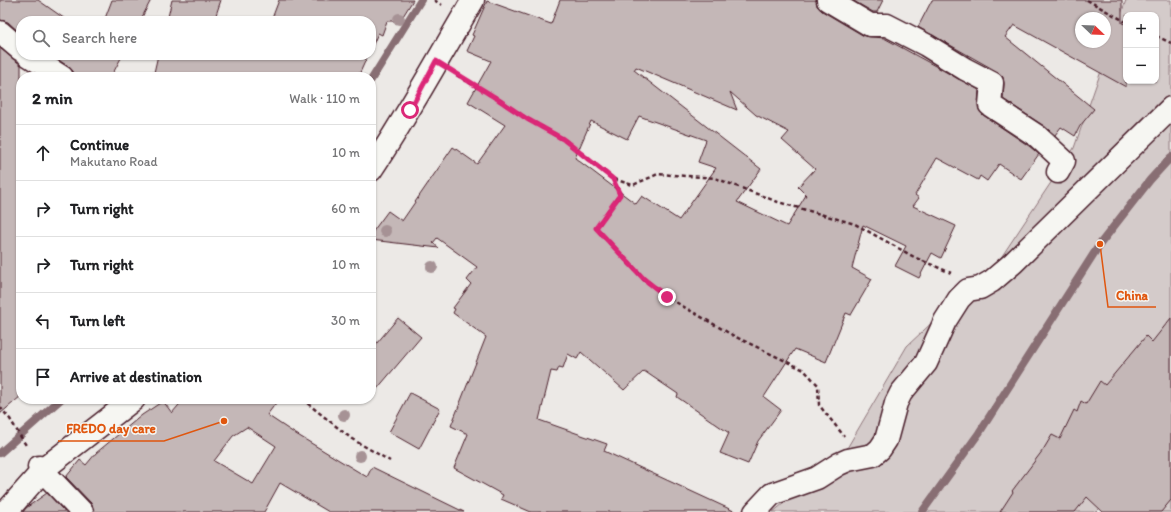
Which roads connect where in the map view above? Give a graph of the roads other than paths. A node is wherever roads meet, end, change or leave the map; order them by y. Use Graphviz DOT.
graph roads {
  1 [pos="473,0"];
  2 [pos="828,0"];
  3 [pos="0,32"];
  4 [pos="16,46"];
  5 [pos="36,60"];
  6 [pos="54,72"];
  7 [pos="1171,108"];
  8 [pos="376,161"];
  9 [pos="1058,172"];
  10 [pos="127,404"];
  11 [pos="41,469"];
  12 [pos="6,512"];
  13 [pos="82,512"];
  14 [pos="755,512"];
  1 -- 8 [label="street"];
  2 -- 9 [label="street"];
  3 -- 4 [label="street"];
  5 -- 6 [label="street"];
  7 -- 14 [label="street"];
  10 -- 11 [label="street"];
  11 -- 12 [label="street"];
  11 -- 13 [label="street"];
}
